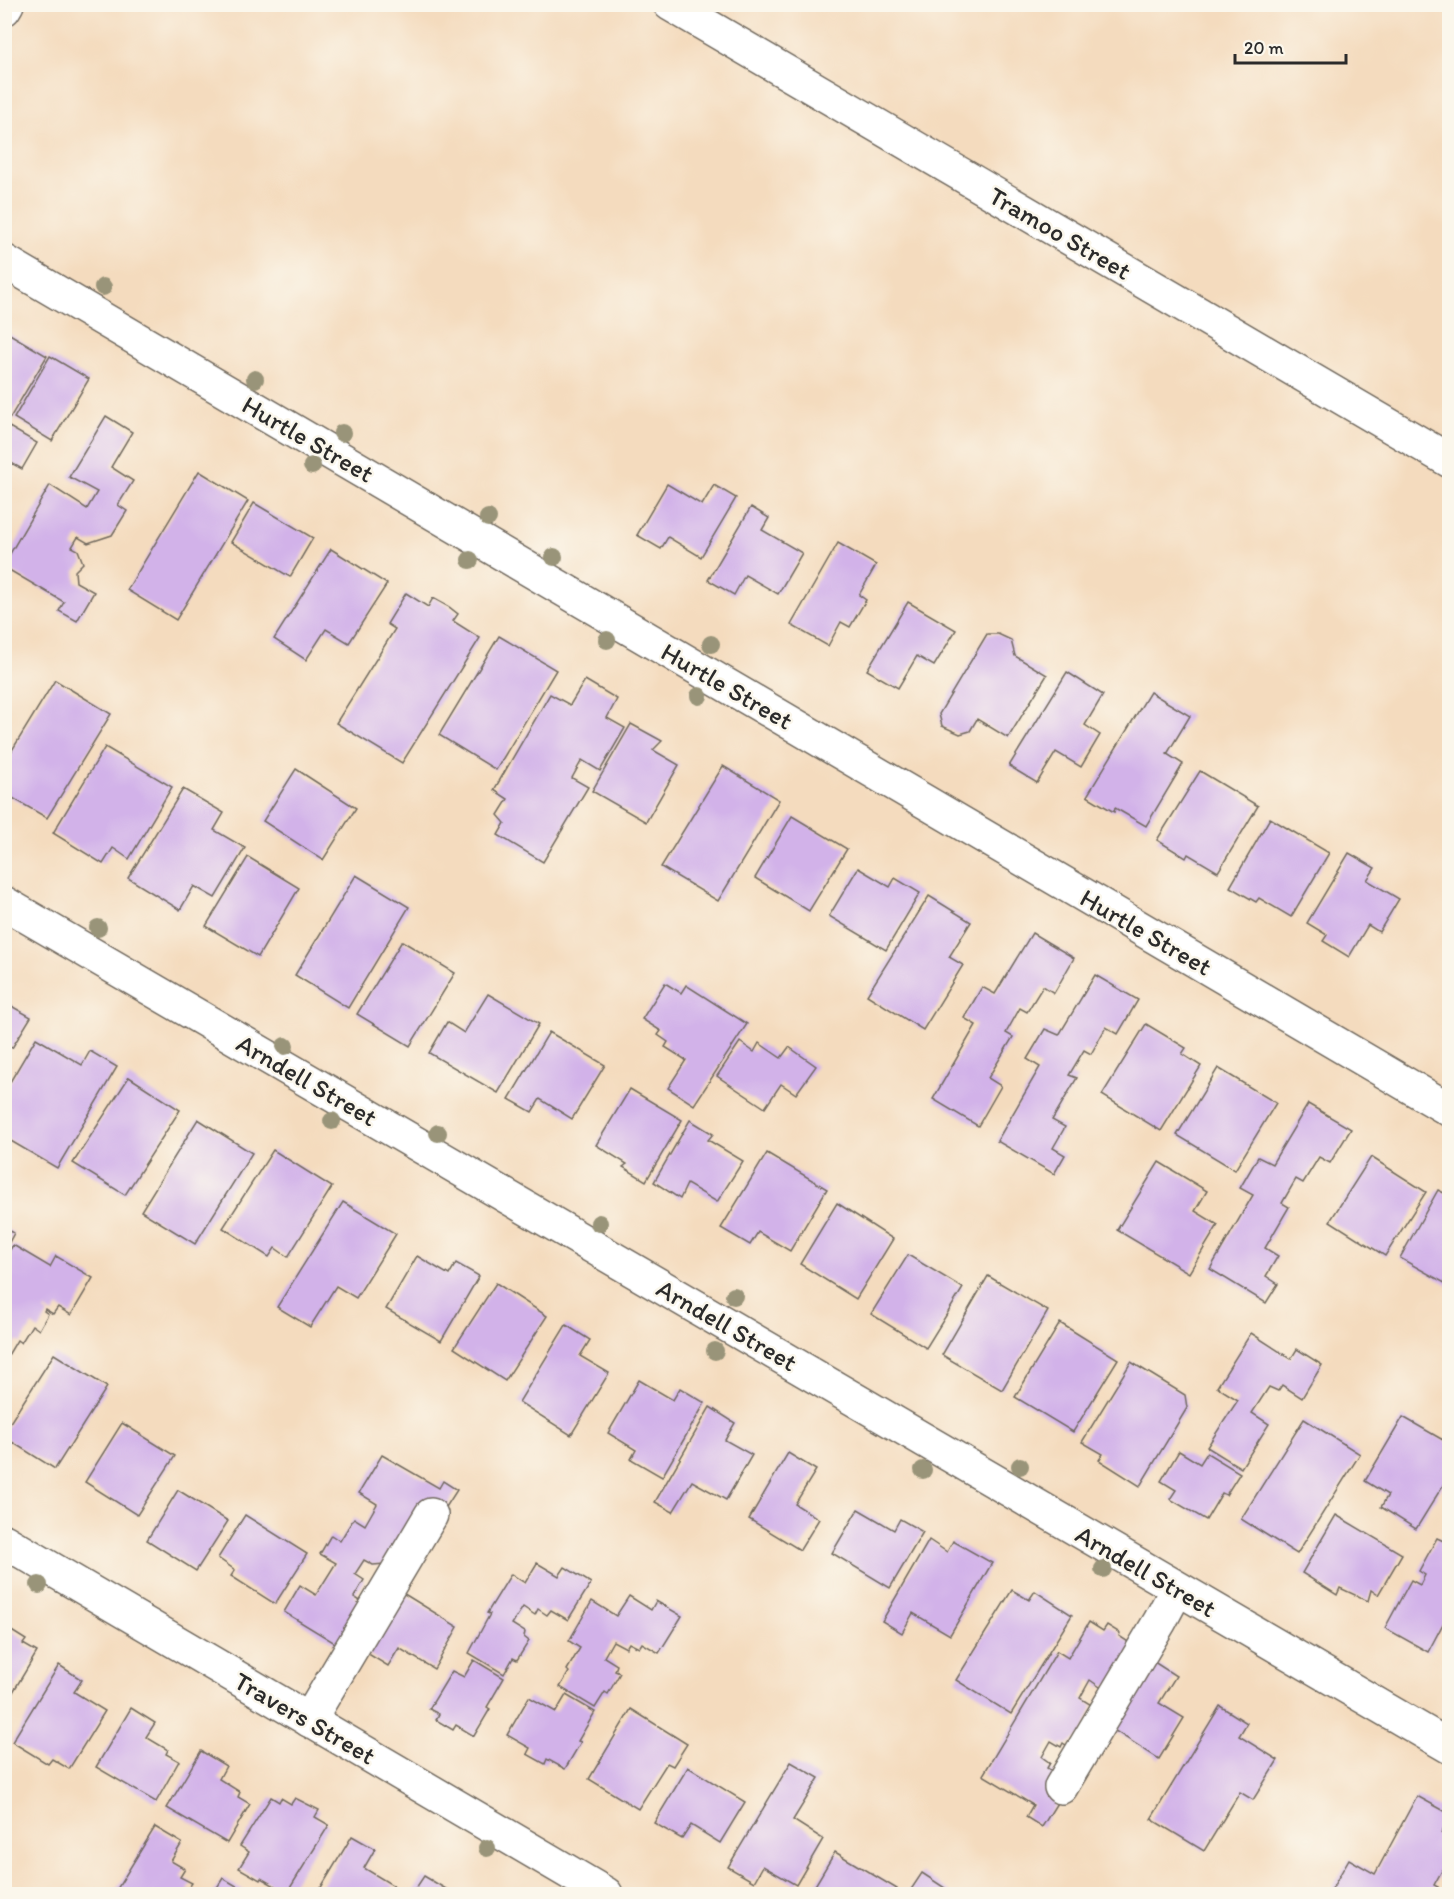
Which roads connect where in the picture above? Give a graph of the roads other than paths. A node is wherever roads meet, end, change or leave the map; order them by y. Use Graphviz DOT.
graph roads {
  1 [pos="7,4"];
  2 [pos="670,4"];
  3 [pos="4,9"];
  4 [pos="4,261"];
  5 [pos="1449,461"];
  6 [pos="4,903"];
  7 [pos="1449,1110"];
  8 [pos="431,1515"];
  9 [pos="4,1541"];
  10 [pos="1177,1589"];
  11 [pos="309,1720"];
  12 [pos="1449,1747"];
  13 [pos="1061,1787"];
  14 [pos="606,1894"];
  1 -- 3 [label="street"];
  2 -- 5 [label="street, Tramoo Street"];
  4 -- 7 [label="street, Hurtle Street"];
  6 -- 10 [label="street, Arndell Street"];
  8 -- 11 [label="street"];
  9 -- 11 [label="street, Travers Street"];
  10 -- 12 [label="street, Arndell Street"];
  10 -- 13 [label="street"];
  11 -- 14 [label="street, Travers Street"];
}
